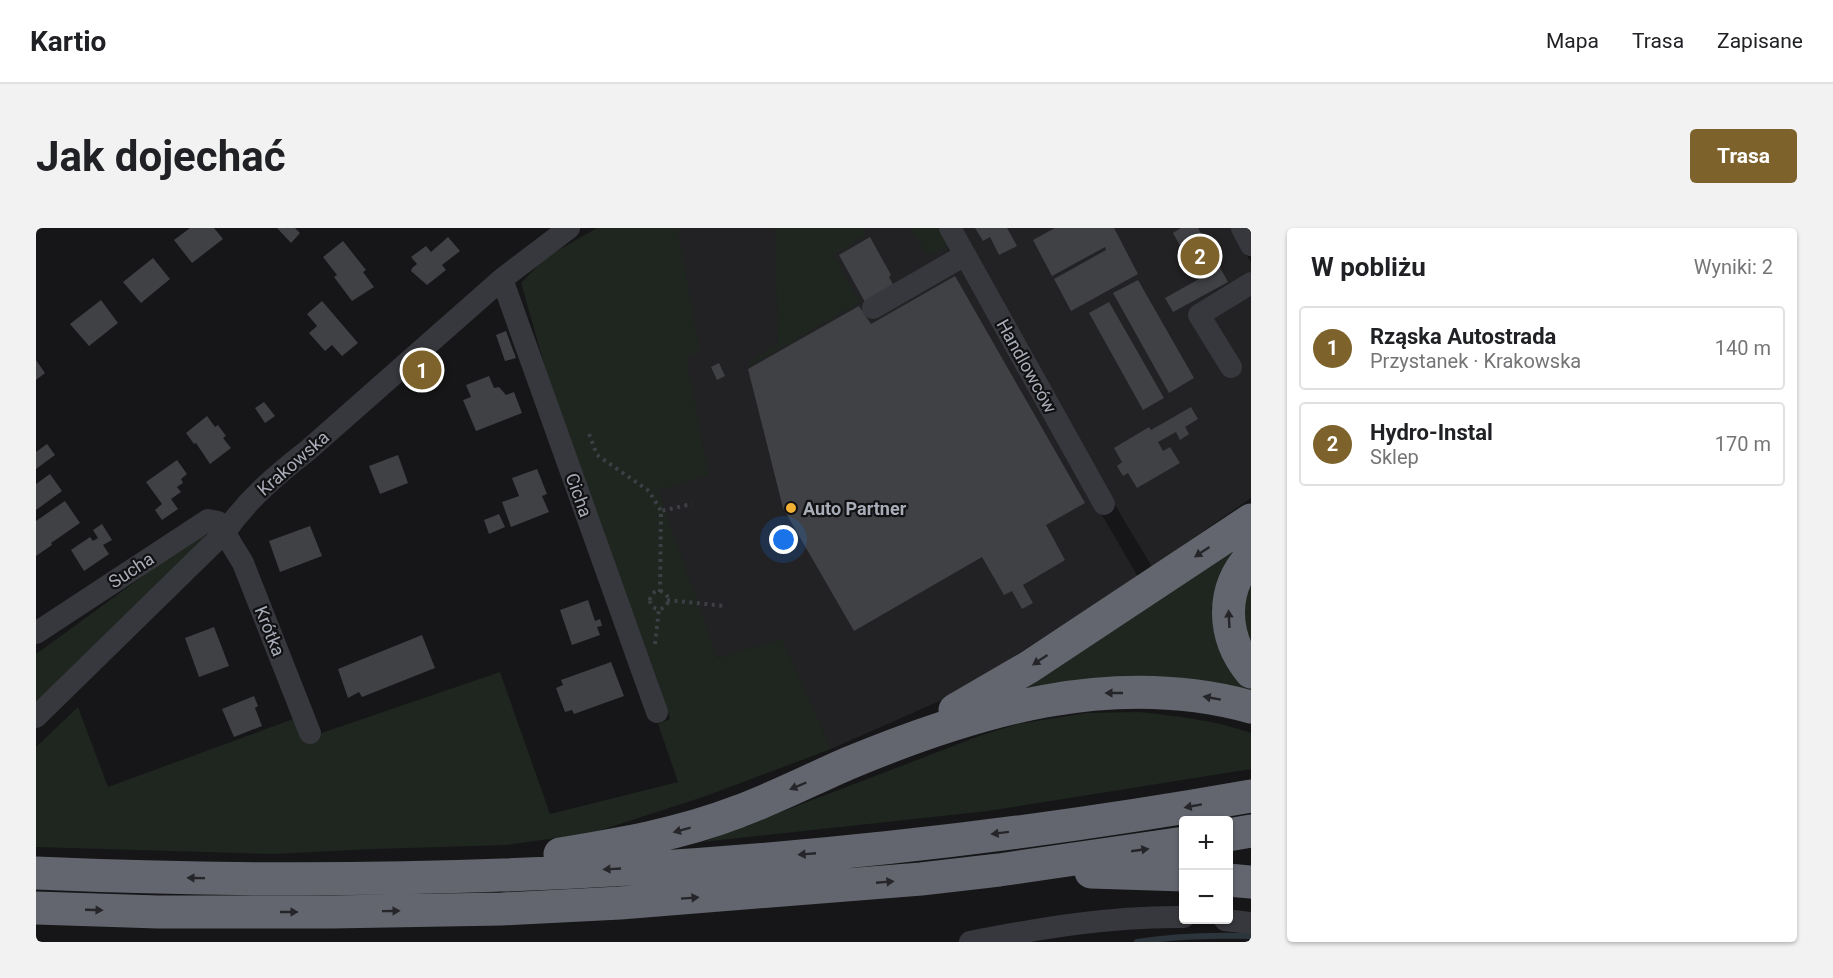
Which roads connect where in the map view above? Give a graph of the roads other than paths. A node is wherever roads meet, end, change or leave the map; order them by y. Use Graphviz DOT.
graph roads {
  1 [pos="569,228"];
  2 [pos="950,228"];
  3 [pos="1242,228"];
  4 [pos="1251,245"];
  5 [pos="965,255"];
  6 [pos="502,279"];
  7 [pos="1251,283"];
  8 [pos="873,308"];
  9 [pos="1231,367"];
  10 [pos="1104,504"];
  11 [pos="1251,520"];
  12 [pos="225,532"];
  13 [pos="1251,556"];
  14 [pos="36,633"];
  15 [pos="1251,672"];
  16 [pos="1251,707"];
  17 [pos="657,712"];
  18 [pos="36,717"];
  19 [pos="310,733"];
  20 [pos="852,762"];
  21 [pos="1251,796"];
  22 [pos="1251,831"];
  23 [pos="1233,834"];
  24 [pos="1179,844"];
  25 [pos="999,870"];
  26 [pos="36,873"];
  27 [pos="1179,875"];
  28 [pos="428,877"];
  29 [pos="1233,880"];
  30 [pos="1251,882"];
  31 [pos="36,908"];
  32 [pos="1179,917"];
  33 [pos="1233,921"];
  34 [pos="1251,922"];
  35 [pos="1017,938"];
  36 [pos="970,942"];
  1 -- 6 [label="street, Krakowska"];
  2 -- 5 [label="street, Handlowców"];
  3 -- 4 [label="street"];
  5 -- 8 [label="street"];
  5 -- 10 [label="street, Handlowców"];
  6 -- 12 [label="street, Krakowska"];
  6 -- 17 [label="street, Cicha"];
  7 -- 9 [label="street"];
  11 -- 20 [label="highway, one-way"];
  12 -- 14 [label="street, Sucha"];
  12 -- 18 [label="street, Krakowska"];
  12 -- 19 [label="street, Krótka"];
  15 -- 13 [label="highway, one-way"];
  16 -- 20 [label="highway, one-way"];
  20 -- 28 [label="highway, one-way"];
  21 -- 28 [label="highway, one-way"];
  22 -- 23 [label="highway"];
  25 -- 24 [label="highway, one-way"];
  25 -- 27 [label="highway"];
  31 -- 25 [label="highway, one-way"];
  28 -- 26 [label="highway, one-way"];
  29 -- 30 [label="highway"];
  32 -- 35 [label="street"];
  33 -- 34 [label="street"];
  35 -- 36 [label="street"];
}
